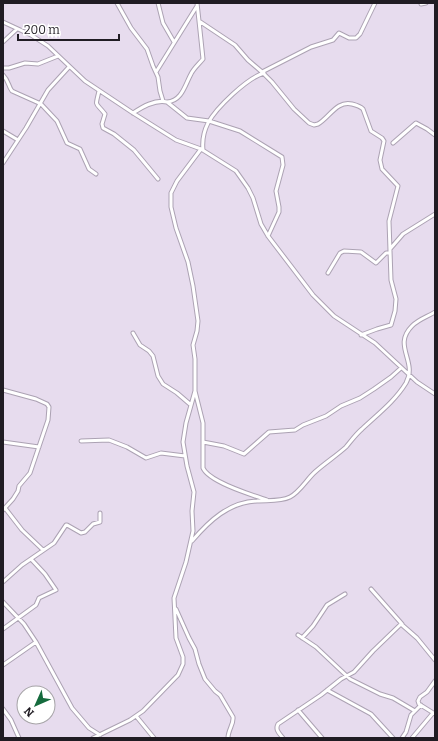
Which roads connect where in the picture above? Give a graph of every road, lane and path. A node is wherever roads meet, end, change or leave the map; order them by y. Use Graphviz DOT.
graph roads {
  1 [pos="117,3"];
  2 [pos="158,3"];
  3 [pos="375,3"];
  4 [pos="426,3"];
  5 [pos="197,4"];
  6 [pos="421,4"];
  7 [pos="199,21"];
  8 [pos="3,22"];
  9 [pos="17,29"];
  10 [pos="3,42"];
  11 [pos="174,42"];
  12 [pos="58,56"];
  13 [pos="69,67"];
  14 [pos="3,68"];
  15 [pos="156,72"];
  16 [pos="263,73"];
  17 [pos="3,75"];
  18 [pos="99,91"];
  19 [pos="165,101"];
  20 [pos="41,104"];
  21 [pos="133,113"];
  22 [pos="209,122"];
  23 [pos="3,131"];
  24 [pos="435,135"];
  25 [pos="18,140"];
  26 [pos="393,143"];
  27 [pos="202,150"];
  28 [pos="3,163"];
  29 [pos="96,174"];
  30 [pos="158,179"];
  31 [pos="435,214"];
  32 [pos="268,236"];
  33 [pos="390,249"];
  34 [pos="390,253"];
  35 [pos="328,273"];
  36 [pos="435,312"];
  37 [pos="133,333"];
  38 [pos="361,335"];
  39 [pos="401,368"];
  40 [pos="409,375"];
  41 [pos="3,390"];
  42 [pos="195,390"];
  43 [pos="435,394"];
  44 [pos="191,405"];
  45 [pos="80,441"];
  46 [pos="3,442"];
  47 [pos="203,442"];
  48 [pos="39,447"];
  49 [pos="185,456"];
  50 [pos="268,500"];
  51 [pos="4,509"];
  52 [pos="100,513"];
  53 [pos="192,541"];
  54 [pos="43,550"];
  55 [pos="31,559"];
  56 [pos="3,582"];
  57 [pos="372,589"];
  58 [pos="345,594"];
  59 [pos="3,602"];
  60 [pos="175,606"];
  61 [pos="19,618"];
  62 [pos="402,624"];
  63 [pos="3,629"];
  64 [pos="36,642"];
  65 [pos="435,660"];
  66 [pos="3,665"];
  67 [pos="347,676"];
  68 [pos="435,681"];
  69 [pos="327,690"];
  70 [pos="421,705"];
  71 [pos="3,709"];
  72 [pos="298,710"];
  73 [pos="415,711"];
  74 [pos="434,714"];
  75 [pos="136,716"];
  76 [pos="100,735"];
  77 [pos="19,738"];
  78 [pos="94,738"];
  79 [pos="154,738"];
  80 [pos="228,738"];
  81 [pos="283,738"];
  82 [pos="322,738"];
  83 [pos="393,738"];
  84 [pos="402,738"];
  85 [pos="412,738"];
  1 -- 15 [label="street"];
  2 -- 11 [label="street"];
  3 -- 16 [label="street"];
  4 -- 6 [label="street"];
  5 -- 7 [label="street"];
  5 -- 11 [label="street"];
  7 -- 16 [label="street"];
  7 -- 19 [label="street"];
  8 -- 9 [label="street"];
  9 -- 10 [label="street"];
  9 -- 12 [label="street"];
  11 -- 15 [label="street"];
  12 -- 13 [label="street"];
  12 -- 14 [label="street"];
  13 -- 18 [label="street"];
  13 -- 20 [label="street"];
  15 -- 19 [label="street"];
  16 -- 22 [label="street"];
  16 -- 33 [label="street"];
  17 -- 20 [label="street"];
  18 -- 21 [label="street"];
  18 -- 30 [label="street"];
  19 -- 21 [label="street"];
  19 -- 22 [label="street"];
  20 -- 25 [label="street"];
  20 -- 29 [label="street"];
  21 -- 27 [label="street"];
  22 -- 27 [label="street"];
  22 -- 32 [label="street"];
  23 -- 25 [label="street"];
  24 -- 26 [label="street"];
  25 -- 28 [label="street"];
  27 -- 32 [label="street"];
  27 -- 42 [label="street"];
  31 -- 33 [label="street"];
  32 -- 38 [label="street"];
  33 -- 34 [label="street"];
  34 -- 35 [label="street"];
  34 -- 38 [label="street"];
  36 -- 40 [label="street"];
  37 -- 44 [label="street"];
  38 -- 39 [label="street"];
  39 -- 40 [label="street"];
  39 -- 47 [label="street"];
  40 -- 43 [label="street"];
  40 -- 50 [label="street"];
  41 -- 48 [label="street"];
  42 -- 44 [label="street"];
  42 -- 47 [label="street"];
  44 -- 49 [label="street"];
  45 -- 49 [label="street"];
  46 -- 48 [label="street"];
  47 -- 50 [label="street"];
  48 -- 51 [label="street"];
  49 -- 53 [label="street"];
  50 -- 53 [label="street"];
  51 -- 54 [label="street"];
  52 -- 54 [label="street"];
  53 -- 60 [label="street"];
  54 -- 55 [label="street"];
  55 -- 56 [label="street"];
  55 -- 61 [label="street"];
  57 -- 62 [label="street"];
  58 -- 67 [label="street"];
  59 -- 61 [label="street"];
  60 -- 75 [label="street"];
  60 -- 80 [label="street"];
  61 -- 63 [label="street"];
  61 -- 64 [label="street"];
  62 -- 65 [label="street"];
  62 -- 67 [label="street"];
  64 -- 66 [label="street"];
  64 -- 76 [label="street"];
  67 -- 69 [label="street"];
  67 -- 73 [label="street"];
  68 -- 70 [label="street"];
  69 -- 72 [label="street"];
  69 -- 83 [label="street"];
  70 -- 73 [label="street"];
  70 -- 74 [label="street"];
  71 -- 77 [label="street"];
  72 -- 81 [label="street"];
  72 -- 82 [label="street"];
  73 -- 84 [label="street"];
  74 -- 85 [label="street"];
  75 -- 76 [label="street"];
  75 -- 79 [label="street"];
  76 -- 78 [label="street"];
}
